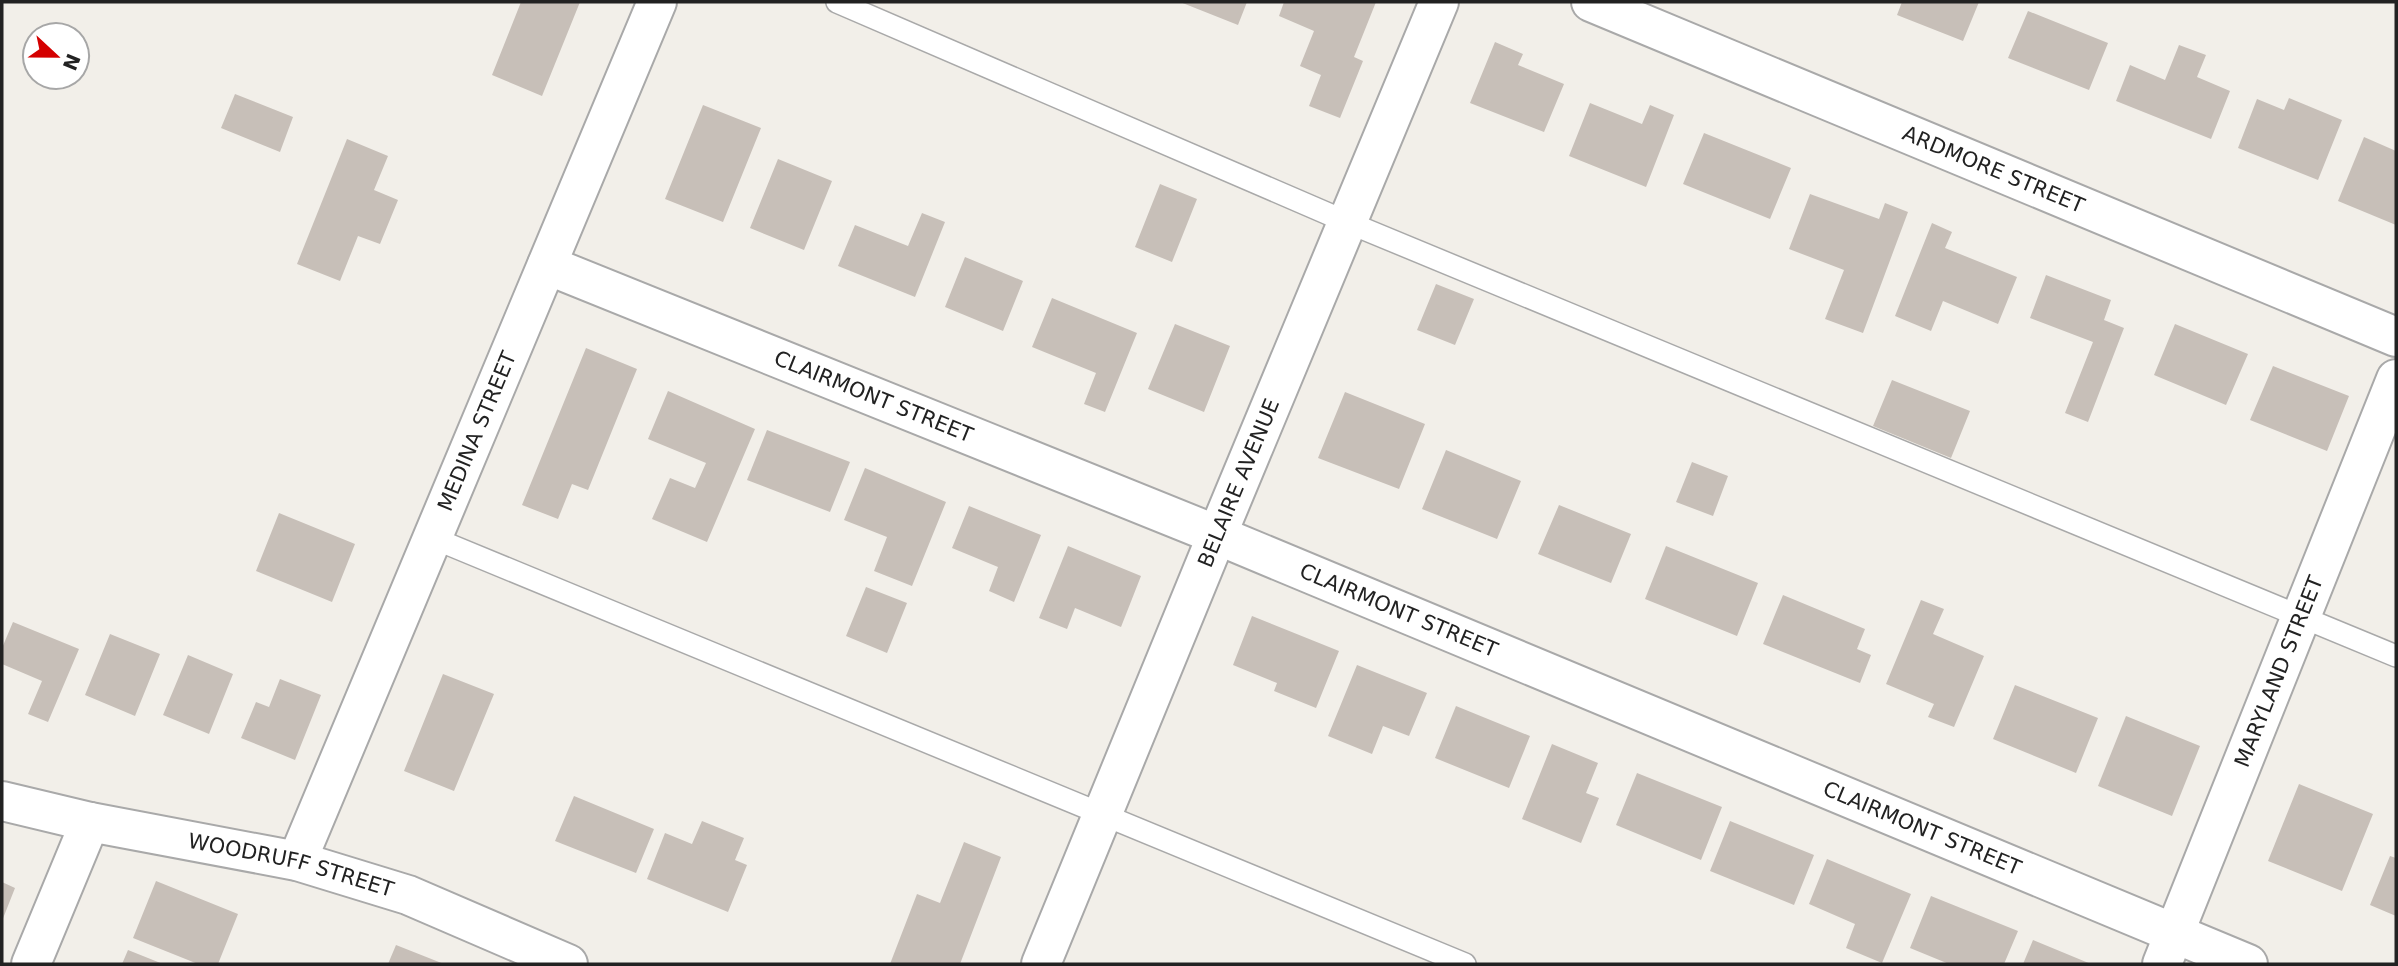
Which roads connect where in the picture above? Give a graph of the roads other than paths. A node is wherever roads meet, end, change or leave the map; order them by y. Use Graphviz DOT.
graph roads {
  1 [pos="657,2"];
  2 [pos="837,2"];
  3 [pos="1439,2"];
  4 [pos="1591,2"];
  5 [pos="1347,222"];
  6 [pos="547,265"];
  7 [pos="2396,337"];
  8 [pos="2396,379"];
  9 [pos="1217,535"];
  10 [pos="433,538"];
  11 [pos="2301,617"];
  12 [pos="2396,656"];
  13 [pos="2,801"];
  14 [pos="1102,814"];
  15 [pos="90,822"];
  16 [pos="297,861"];
  17 [pos="2168,949"];
  18 [pos="544,960"];
  19 [pos="31,964"];
  20 [pos="1041,964"];
  21 [pos="1465,964"];
  22 [pos="2248,964"];
  1 -- 6 [label="street, MEDINA STREET"];
  2 -- 5 [label="lane"];
  3 -- 5 [label="street, BELAIRE AVENUE"];
  4 -- 7 [label="street, ARDMORE STREET"];
  5 -- 9 [label="street, BELAIRE AVENUE"];
  5 -- 11 [label="lane"];
  6 -- 9 [label="street, CLAIRMONT STREET"];
  6 -- 10 [label="street, MEDINA STREET"];
  8 -- 11 [label="street, MARYLAND STREET"];
  9 -- 14 [label="street, BELAIRE AVENUE"];
  9 -- 17 [label="street, CLAIRMONT STREET"];
  10 -- 14 [label="lane"];
  10 -- 16 [label="street, MEDINA STREET"];
  11 -- 12 [label="lane"];
  11 -- 17 [label="street, MARYLAND STREET"];
  13 -- 15 [label="street, WOODRUFF STREET"];
  14 -- 20 [label="street, BELAIRE AVENUE"];
  14 -- 21 [label="lane"];
  15 -- 16 [label="street, WOODRUFF STREET"];
  15 -- 19 [label="street"];
  16 -- 18 [label="street, WOODRUFF STREET"];
  17 -- 22 [label="street, CLAIRMONT STREET"];
}
